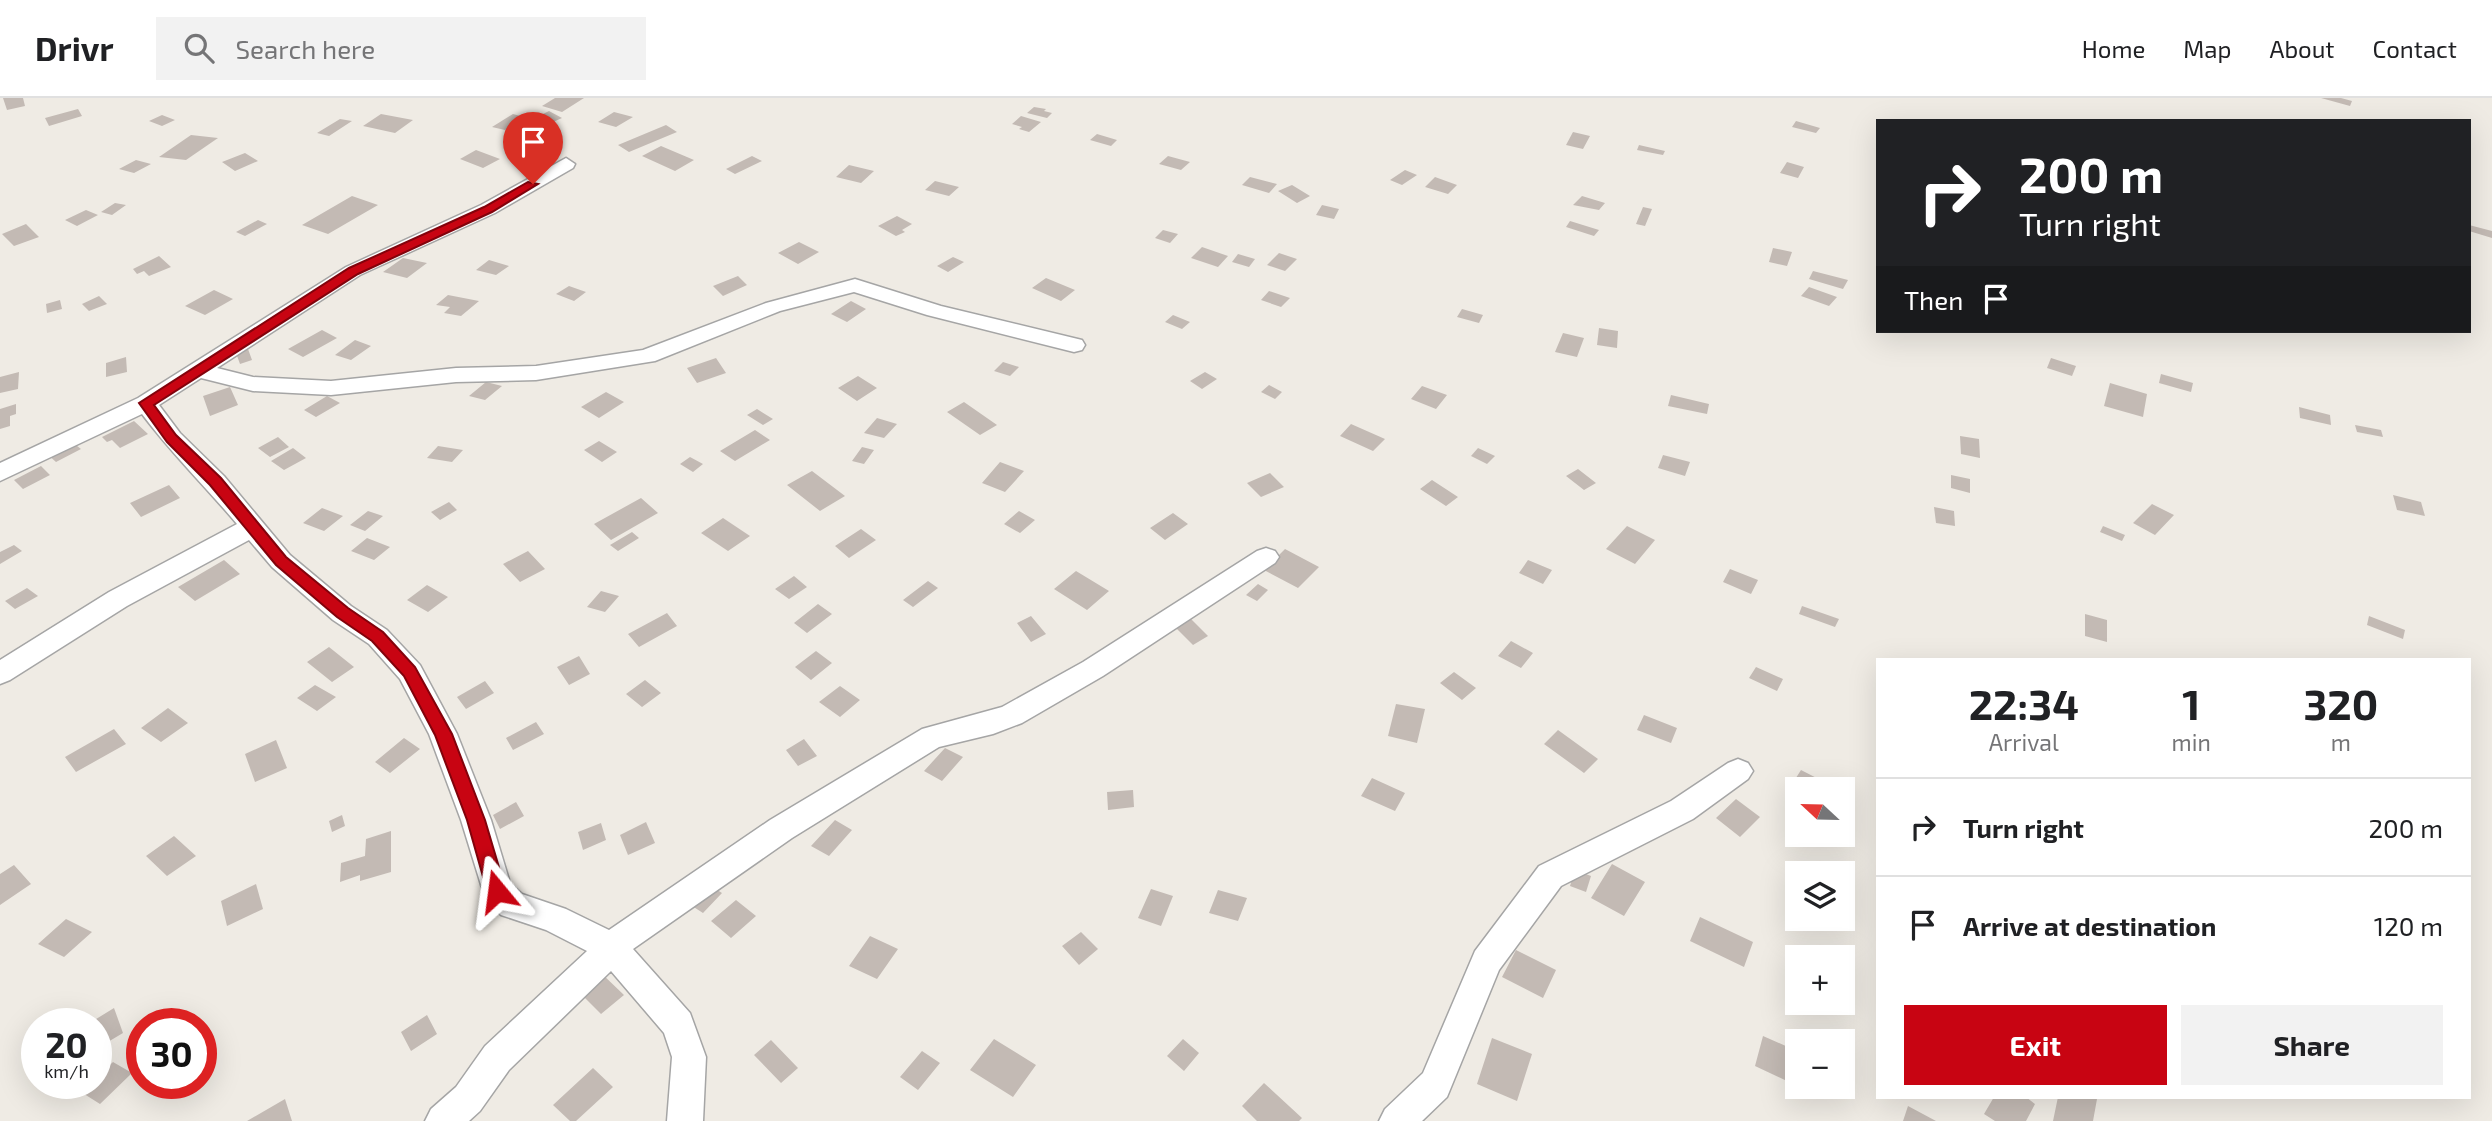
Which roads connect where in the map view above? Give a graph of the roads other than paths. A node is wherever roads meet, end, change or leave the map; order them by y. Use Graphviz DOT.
graph roads {
  1 [pos="566,164"];
  2 [pos="1074,345"];
  3 [pos="198,370"];
  4 [pos="146,403"];
  5 [pos="0,473"];
  6 [pos="252,527"];
  7 [pos="1266,557"];
  8 [pos="0,673"];
  9 [pos="1738,771"];
  10 [pos="612,948"];
  11 [pos="443,1121"];
  12 [pos="685,1121"];
  13 [pos="1397,1121"];
  1 -- 3 [label="street"];
  2 -- 3 [label="street"];
  3 -- 4 [label="street"];
  4 -- 5 [label="street"];
  4 -- 6 [label="street"];
  6 -- 8 [label="street"];
  6 -- 10 [label="street"];
  7 -- 10 [label="street"];
  9 -- 13 [label="street"];
  10 -- 11 [label="street"];
  10 -- 12 [label="street"];
}
